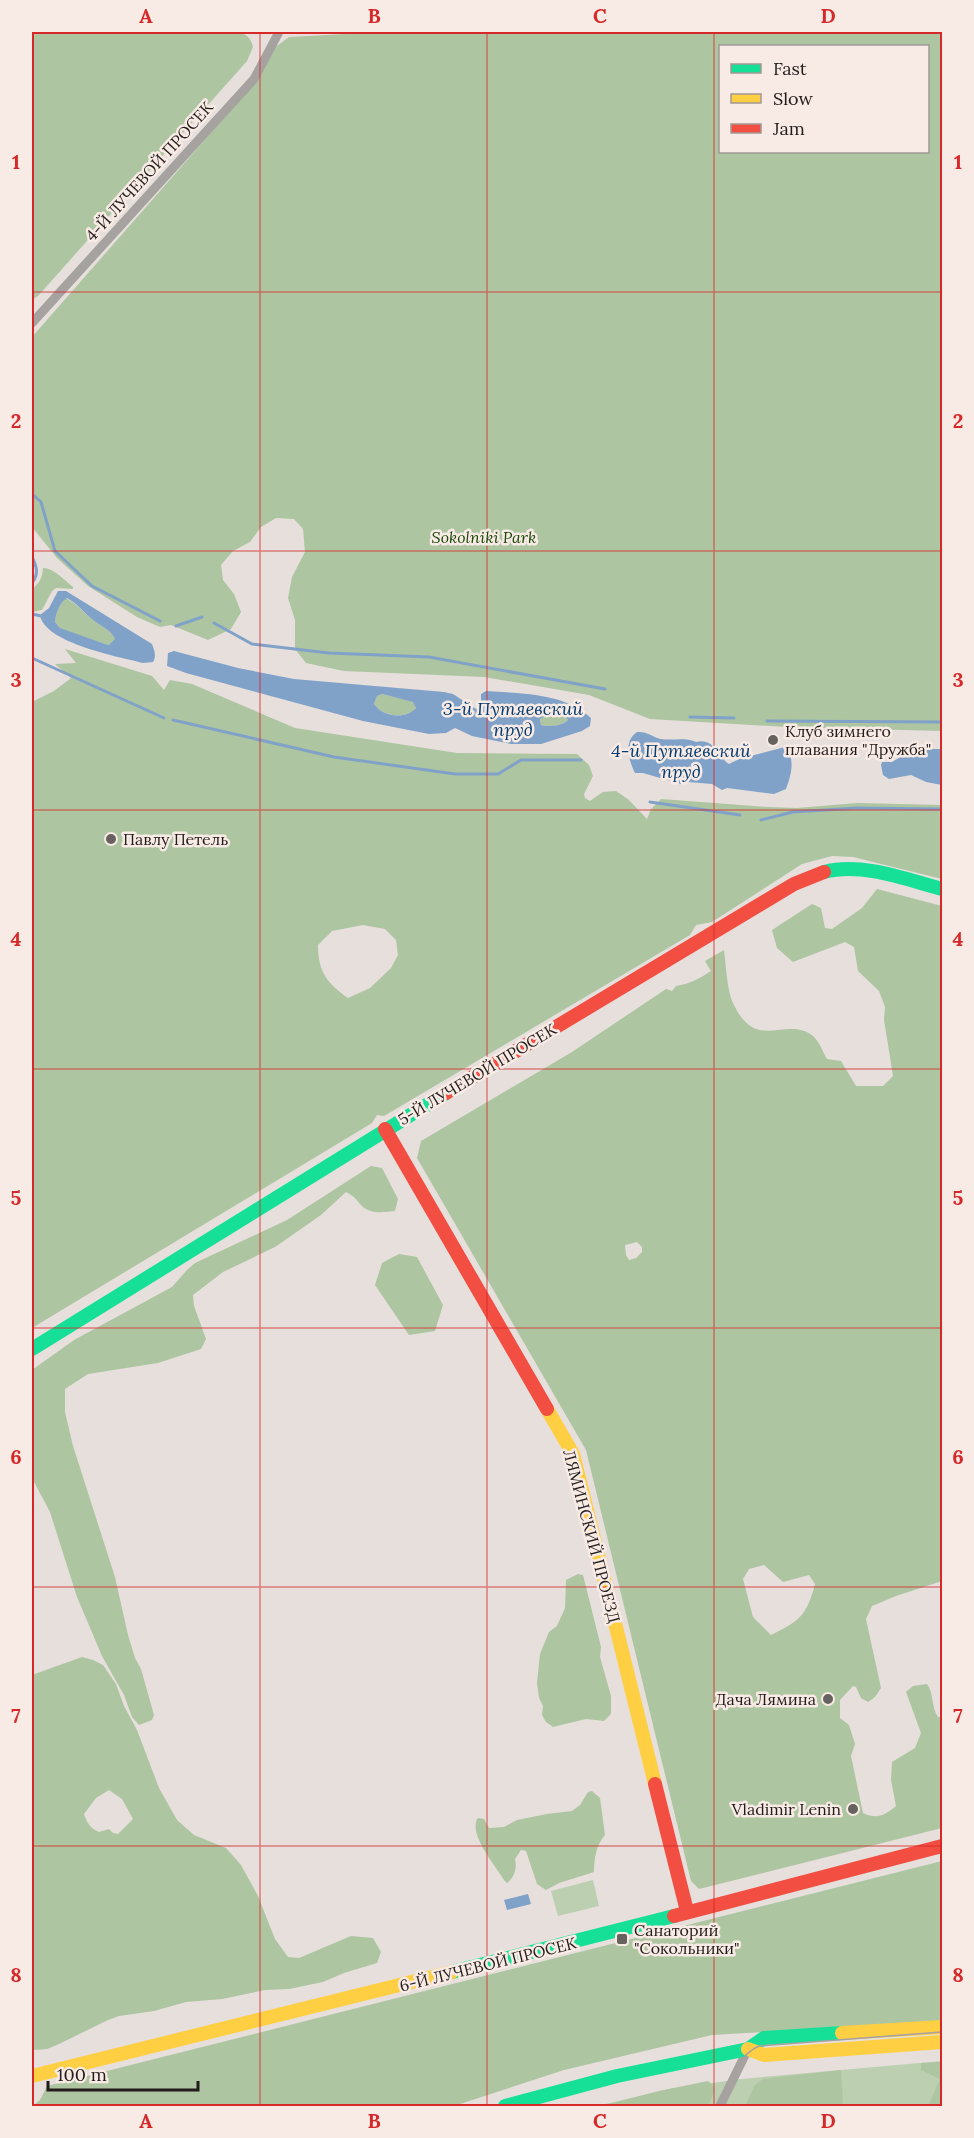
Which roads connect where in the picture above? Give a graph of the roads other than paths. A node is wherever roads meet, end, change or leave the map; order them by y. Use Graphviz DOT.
graph roads {
  1 [pos="279,32"];
  2 [pos="32,323"];
  3 [pos="942,889"];
  4 [pos="385,1129"];
  5 [pos="32,1349"];
  6 [pos="942,1846"];
  7 [pos="687,1911"];
  8 [pos="942,2027"];
  9 [pos="942,2042"];
  10 [pos="748,2049"];
  11 [pos="32,2076"];
  12 [pos="505,2106"];
  13 [pos="720,2106"];
  1 -- 2 [label="street, 4-Й ЛУЧЕВОЙ ПРОСЕК"];
  3 -- 4 [label="street, 5-Й ЛУЧЕВОЙ ПРОСЕК"];
  4 -- 5 [label="street, 5-Й ЛУЧЕВОЙ ПРОСЕК"];
  4 -- 7 [label="street, ЛЯМИНСКИЙ ПРОЕЗД"];
  6 -- 7 [label="street, 6-Й ЛУЧЕВОЙ ПРОСЕК"];
  7 -- 11 [label="street, 6-Й ЛУЧЕВОЙ ПРОСЕК"];
  8 -- 10 [label="street"];
  9 -- 10 [label="street"];
  10 -- 12 [label="street"];
  10 -- 13 [label="street"];
}
